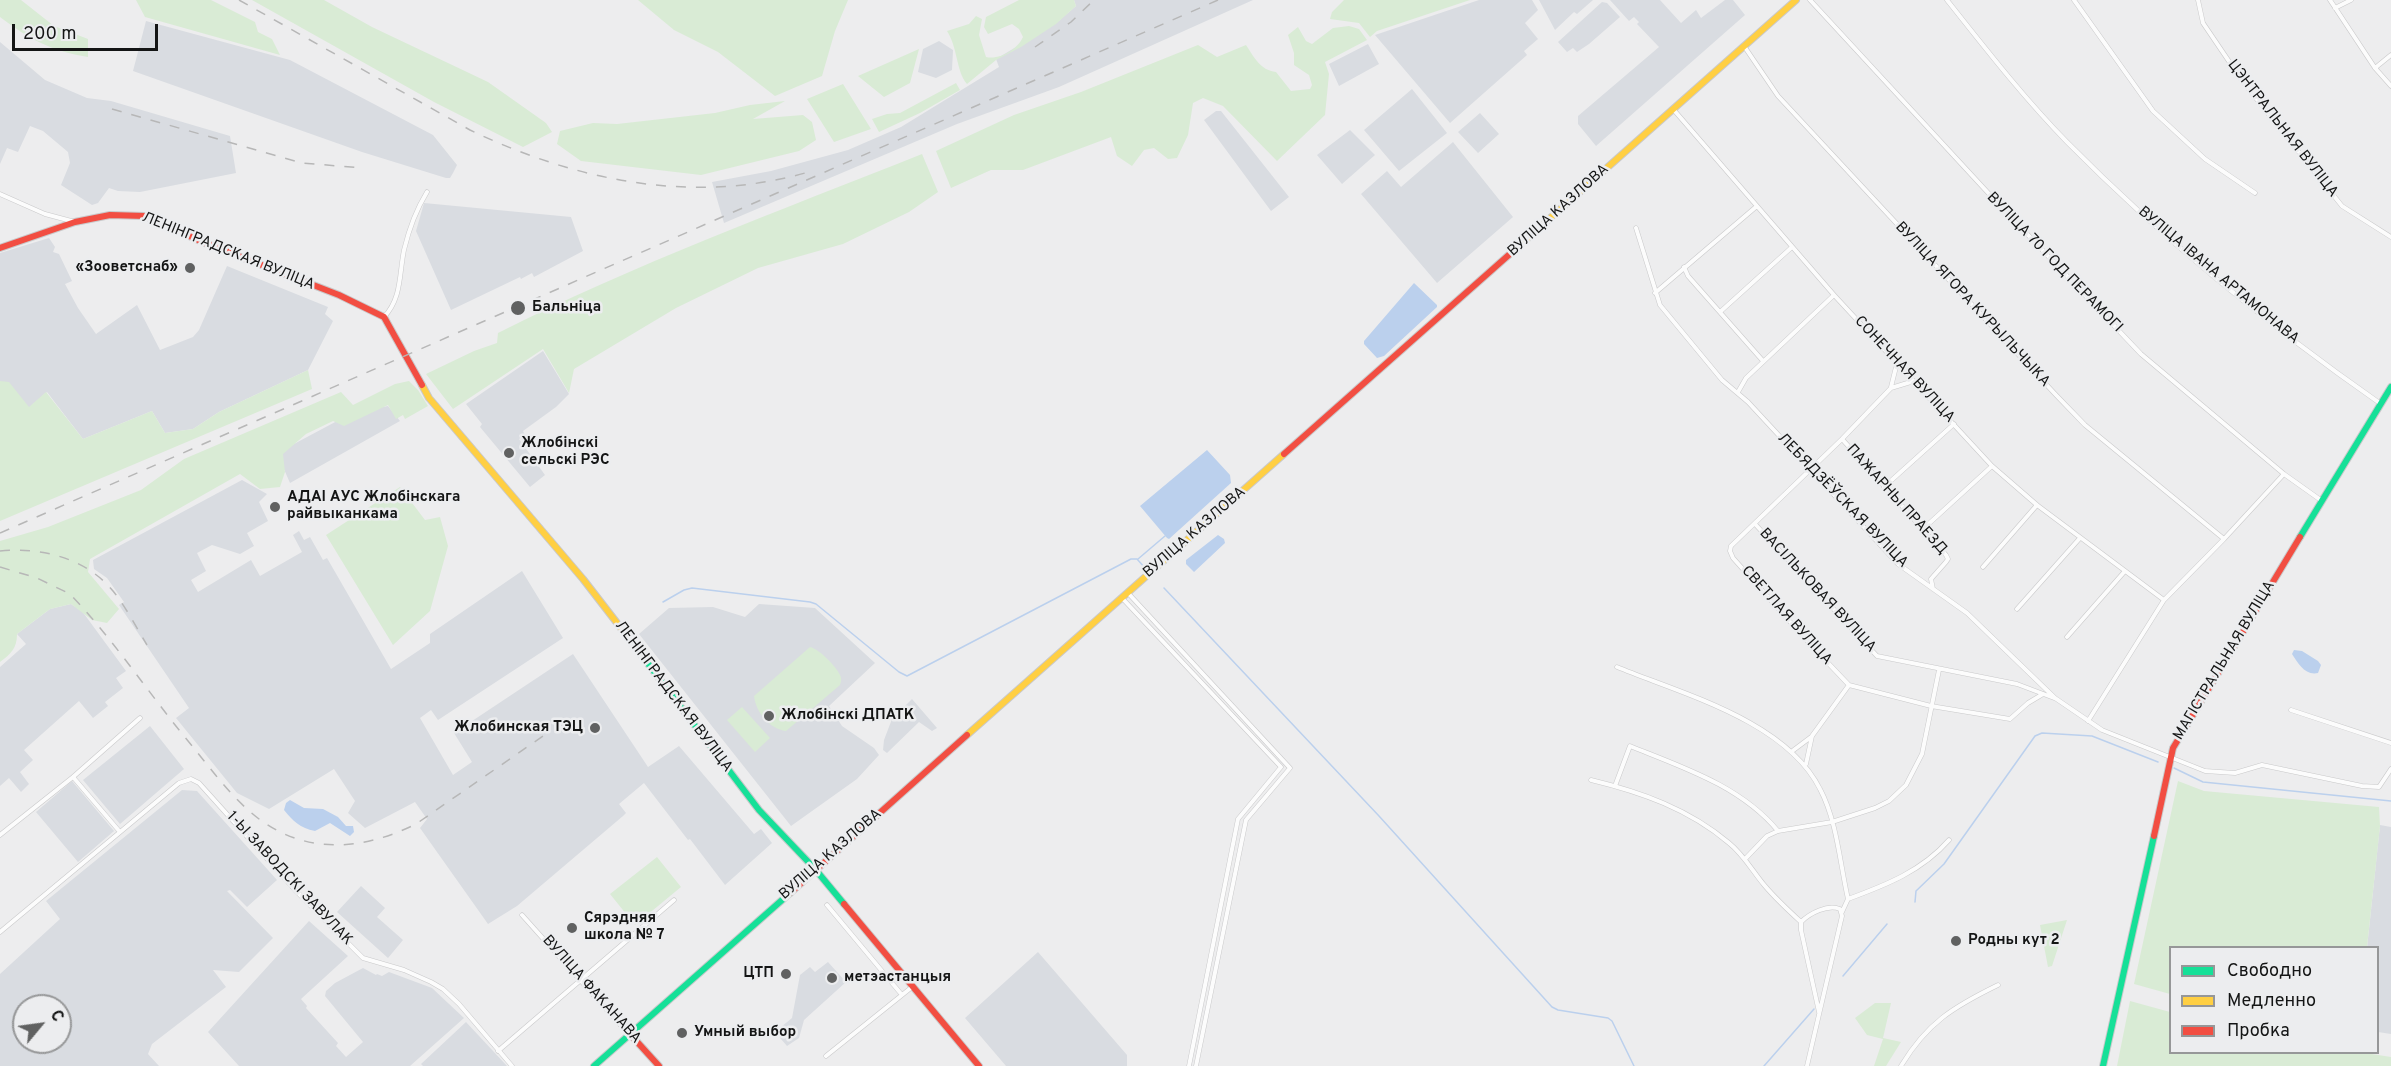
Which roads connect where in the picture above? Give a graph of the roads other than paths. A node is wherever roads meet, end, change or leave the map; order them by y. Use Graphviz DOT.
graph roads {
  1 [pos="1796,0"];
  2 [pos="1810,0"];
  3 [pos="1947,0"];
  4 [pos="2074,0"];
  5 [pos="2198,0"];
  6 [pos="2330,0"];
  7 [pos="2350,0"];
  8 [pos="2335,8"];
  9 [pos="1744,46"];
  10 [pos="2391,55"];
  11 [pos="2375,68"];
  12 [pos="2391,86"];
  13 [pos="1673,109"];
  14 [pos="427,192"];
  15 [pos="2255,193"];
  16 [pos="0,194"];
  17 [pos="1757,206"];
  18 [pos="75,222"];
  19 [pos="1636,228"];
  20 [pos="2391,237"];
  21 [pos="1792,247"];
  22 [pos="0,248"];
  23 [pos="1684,267"];
  24 [pos="1655,293"];
  25 [pos="1834,295"];
  26 [pos="1720,312"];
  27 [pos="384,317"];
  28 [pos="1763,361"];
  29 [pos="1897,363"];
  30 [pos="1914,381"];
  31 [pos="1891,387"];
  32 [pos="2391,387"];
  33 [pos="1738,393"];
  34 [pos="2381,404"];
  35 [pos="1954,424"];
  36 [pos="1842,439"];
  37 [pos="1992,466"];
  38 [pos="1811,470"];
  39 [pos="2284,474"];
  40 [pos="1884,487"];
  41 [pos="2322,501"];
  42 [pos="2037,505"];
  43 [pos="1755,524"];
  44 [pos="1923,529"];
  45 [pos="2080,538"];
  46 [pos="2224,539"];
  47 [pos="1983,567"];
  48 [pos="2125,571"];
  49 [pos="1934,591"];
  50 [pos="1125,595"];
  51 [pos="2164,600"];
  52 [pos="2017,609"];
  53 [pos="2067,637"];
  54 [pos="1617,667"];
  55 [pos="1939,670"];
  56 [pos="2036,680"];
  57 [pos="1849,685"];
  58 [pos="2031,688"];
  59 [pos="2043,694"];
  60 [pos="2055,698"];
  61 [pos="1931,706"];
  62 [pos="2291,710"];
  63 [pos="140,718"];
  64 [pos="2088,721"];
  65 [pos="1812,736"];
  66 [pos="2391,743"];
  67 [pos="1791,752"];
  68 [pos="2170,755"];
  69 [pos="1806,764"];
  70 [pos="2391,769"];
  71 [pos="73,777"];
  72 [pos="1591,780"];
  73 [pos="1615,786"];
  74 [pos="1832,822"];
  75 [pos="1778,831"];
  76 [pos="120,832"];
  77 [pos="0,835"];
  78 [pos="1949,840"];
  79 [pos="1745,859"];
  80 [pos="815,869"];
  81 [pos="1848,899"];
  82 [pos="674,900"];
  83 [pos="826,905"];
  84 [pos="1842,912"];
  85 [pos="522,915"];
  86 [pos="1802,922"];
  87 [pos="0,932"];
  88 [pos="581,980"];
  89 [pos="1998,985"];
  90 [pos="912,987"];
  91 [pos="902,995"];
  92 [pos="1819,1012"];
  93 [pos="630,1034"];
  94 [pos="498,1051"];
  95 [pos="826,1056"];
  96 [pos="512,1066"];
  97 [pos="594,1066"];
  98 [pos="659,1066"];
  99 [pos="979,1066"];
  100 [pos="1189,1066"];
  101 [pos="1196,1066"];
  102 [pos="1807,1066"];
  103 [pos="1900,1066"];
  104 [pos="2103,1066"];
  1 -- 9 [label="main road, ВУЛІЦА КАЗЛОВА"];
  2 -- 39 [label="street, ВУЛІЦА 70 ГОД ПЕРАМОГІ"];
  3 -- 34 [label="street, ВУЛІЦА ІВАНА АРТАМОНАВА"];
  4 -- 15 [label="street"];
  5 -- 20 [label="street, ЦЭНТРАЛЬНАЯ ВУЛІЦА"];
  6 -- 8 [label="street"];
  7 -- 8 [label="street"];
  8 -- 11 [label="street"];
  9 -- 13 [label="main road, ВУЛІЦА КАЗЛОВА"];
  9 -- 46 [label="street, ВУЛІЦА ЯГОРА КУРЫЛЬЧЫКА"];
  10 -- 11 [label="street"];
  11 -- 12 [label="street"];
  13 -- 17 [label="street, СОНЕЧНАЯ ВУЛІЦА"];
  13 -- 50 [label="main road, ВУЛІЦА КАЗЛОВА"];
  14 -- 27 [label="street"];
  16 -- 18 [label="street"];
  17 -- 21 [label="street, СОНЕЧНАЯ ВУЛІЦА"];
  17 -- 23 [label="street"];
  18 -- 22 [label="main road, ЛЕНІНГРАДСКАЯ ВУЛІЦА"];
  18 -- 27 [label="main road, ЛЕНІНГРАДСКАЯ ВУЛІЦА"];
  19 -- 24 [label="street, ЛЕБЯДЗЁЎСКАЯ ВУЛІЦА"];
  21 -- 25 [label="street, СОНЕЧНАЯ ВУЛІЦА"];
  21 -- 26 [label="street"];
  23 -- 24 [label="street"];
  23 -- 26 [label="street"];
  24 -- 33 [label="street, ЛЕБЯДЗЁЎСКАЯ ВУЛІЦА"];
  25 -- 28 [label="street"];
  25 -- 29 [label="street, СОНЕЧНАЯ ВУЛІЦА"];
  26 -- 28 [label="street"];
  27 -- 80 [label="main road, ЛЕНІНГРАДСКАЯ ВУЛІЦА"];
  28 -- 33 [label="street"];
  29 -- 30 [label="street, СОНЕЧНАЯ ВУЛІЦА"];
  29 -- 31 [label="street"];
  30 -- 31 [label="street"];
  30 -- 35 [label="street, СОНЕЧНАЯ ВУЛІЦА"];
  31 -- 36 [label="street, СВЕТЛАЯ ВУЛІЦА"];
  32 -- 34 [label="main road, МАГІСТРАЛЬНАЯ ВУЛІЦА"];
  33 -- 38 [label="street, ЛЕБЯДЗЁЎСКАЯ ВУЛІЦА"];
  34 -- 41 [label="main road, МАГІСТРАЛЬНАЯ ВУЛІЦА"];
  35 -- 37 [label="street, СОНЕЧНАЯ ВУЛІЦА"];
  35 -- 40 [label="street"];
  36 -- 38 [label="street, СВЕТЛАЯ ВУЛІЦА"];
  36 -- 40 [label="street, ПАЖАРНЫ ПРАЕЗД"];
  37 -- 42 [label="street, СОНЕЧНАЯ ВУЛІЦА"];
  37 -- 44 [label="street"];
  38 -- 43 [label="street, СВЕТЛАЯ ВУЛІЦА"];
  38 -- 49 [label="street, ЛЕБЯДЗЁЎСКАЯ ВУЛІЦА"];
  39 -- 41 [label="street, ВУЛІЦА 70 ГОД ПЕРАМОГІ"];
  39 -- 46 [label="street"];
  40 -- 44 [label="street, ПАЖАРНЫ ПРАЕЗД"];
  41 -- 68 [label="main road, МАГІСТРАЛЬНАЯ ВУЛІЦА"];
  42 -- 45 [label="street, СОНЕЧНАЯ ВУЛІЦА"];
  42 -- 47 [label="street"];
  43 -- 55 [label="street, ВАСІЛЬКОВАЯ ВУЛІЦА"];
  43 -- 57 [label="street, СВЕТЛАЯ ВУЛІЦА"];
  44 -- 49 [label="street, ПАЖАРНЫ ПРАЕЗД"];
  45 -- 48 [label="street, СОНЕЧНАЯ ВУЛІЦА"];
  45 -- 52 [label="street"];
  46 -- 51 [label="street"];
  48 -- 51 [label="street, СОНЕЧНАЯ ВУЛІЦА"];
  48 -- 53 [label="street"];
  49 -- 56 [label="street, ЛЕБЯДЗЁЎСКАЯ ВУЛІЦА"];
  50 -- 80 [label="main road, ВУЛІЦА КАЗЛОВА"];
  50 -- 100 [label="street"];
  50 -- 101 [label="street"];
  51 -- 64 [label="street"];
  54 -- 67 [label="street"];
  55 -- 58 [label="street, ВАСІЛЬКОВАЯ ВУЛІЦА"];
  55 -- 61 [label="street"];
  56 -- 58 [label="street"];
  56 -- 60 [label="street, ЛЕБЯДЗЁЎСКАЯ ВУЛІЦА"];
  57 -- 61 [label="street"];
  57 -- 65 [label="street"];
  58 -- 59 [label="street, ВАСІЛЬКОВАЯ ВУЛІЦА"];
  59 -- 60 [label="street, ВАСІЛЬКОВАЯ ВУЛІЦА"];
  59 -- 61 [label="street"];
  60 -- 64 [label="street, ЛЕБЯДЗЁЎСКАЯ ВУЛІЦА"];
  61 -- 74 [label="street"];
  62 -- 66 [label="street"];
  63 -- 71 [label="street"];
  64 -- 68 [label="street, ЛЕБЯДЗЁЎСКАЯ ВУЛІЦА"];
  65 -- 67 [label="street"];
  65 -- 69 [label="street"];
  67 -- 69 [label="street"];
  68 -- 70 [label="street, ЛЕБЯДЗЁЎСКАЯ ВУЛІЦА"];
  68 -- 104 [label="main road, МАГІСТРАЛЬНАЯ ВУЛІЦА"];
  69 -- 74 [label="street"];
  71 -- 76 [label="street"];
  71 -- 77 [label="street"];
  72 -- 73 [label="street"];
  73 -- 75 [label="street"];
  73 -- 79 [label="street"];
  74 -- 75 [label="street"];
  74 -- 81 [label="street"];
  75 -- 79 [label="street"];
  76 -- 87 [label="street"];
  76 -- 94 [label="street, 1-Ы ЗАВОДСКІ ЗАВУЛАК"];
  78 -- 81 [label="street"];
  79 -- 86 [label="street"];
  80 -- 90 [label="main road, ЛЕНІНГРАДСКАЯ ВУЛІЦА"];
  80 -- 93 [label="main road, ВУЛІЦА КАЗЛОВА"];
  81 -- 84 [label="street"];
  82 -- 88 [label="street"];
  83 -- 91 [label="street"];
  84 -- 86 [label="street"];
  84 -- 92 [label="street"];
  85 -- 88 [label="street, ВУЛІЦА ФАКАНАВА"];
  86 -- 92 [label="street"];
  88 -- 93 [label="street, ВУЛІЦА ФАКАНАВА"];
  88 -- 94 [label="street"];
  89 -- 103 [label="street"];
  90 -- 91 [label="street"];
  90 -- 99 [label="main road, ЛЕНІНГРАДСКАЯ ВУЛІЦА"];
  91 -- 95 [label="street"];
  92 -- 102 [label="street"];
  93 -- 97 [label="main road, ВУЛІЦА КАЗЛОВА"];
  93 -- 98 [label="main road, ВУЛІЦА ФАКАНАВА"];
  94 -- 96 [label="street, 1-Ы ЗАВОДСКІ ЗАВУЛАК"];
}
